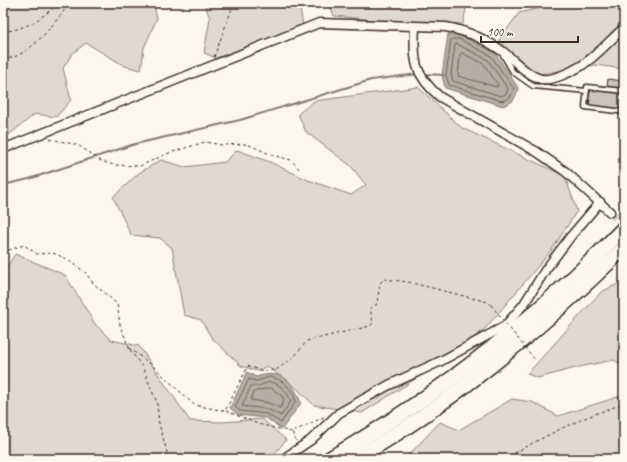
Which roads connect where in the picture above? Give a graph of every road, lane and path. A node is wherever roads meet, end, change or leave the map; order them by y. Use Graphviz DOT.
graph roads {
  1 [pos="58,3"];
  2 [pos="70,3"];
  3 [pos="234,3"];
  4 [pos="415,27"];
  5 [pos="624,28"];
  6 [pos="3,31"];
  7 [pos="500,50"];
  8 [pos="3,59"];
  9 [pos="210,67"];
  10 [pos="587,91"];
  11 [pos="624,91"];
  12 [pos="624,112"];
  13 [pos="41,134"];
  14 [pos="3,149"];
  15 [pos="300,170"];
  16 [pos="600,202"];
  17 [pos="610,212"];
  18 [pos="624,228"];
  19 [pos="624,248"];
  20 [pos="3,252"];
  21 [pos="129,348"];
  22 [pos="536,361"];
  23 [pos="624,404"];
  24 [pos="225,411"];
  25 [pos="340,413"];
  26 [pos="292,432"];
  27 [pos="296,441"];
  28 [pos="169,459"];
  29 [pos="283,459"];
  30 [pos="329,459"];
  31 [pos="355,459"];
  32 [pos="504,459"];
  1 -- 6 [label="path"];
  2 -- 8 [label="path"];
  3 -- 9 [label="path"];
  4 -- 7 [label="street"];
  4 -- 9 [label="street"];
  4 -- 16 [label="street"];
  5 -- 7 [label="street"];
  7 -- 10 [label="lane"];
  9 -- 13 [label="street"];
  10 -- 11 [label="lane"];
  10 -- 12 [label="lane"];
  13 -- 14 [label="street"];
  13 -- 15 [label="path"];
  16 -- 17 [label="street"];
  16 -- 25 [label="street"];
  18 -- 30 [label="highway"];
  19 -- 31 [label="highway"];
  20 -- 21 [label="path"];
  21 -- 24 [label="path"];
  21 -- 28 [label="path"];
  22 -- 24 [label="path, bridge"];
  23 -- 32 [label="path"];
  24 -- 26 [label="path"];
  25 -- 26 [label="path"];
  25 -- 29 [label="street"];
  26 -- 27 [label="path"];
}
